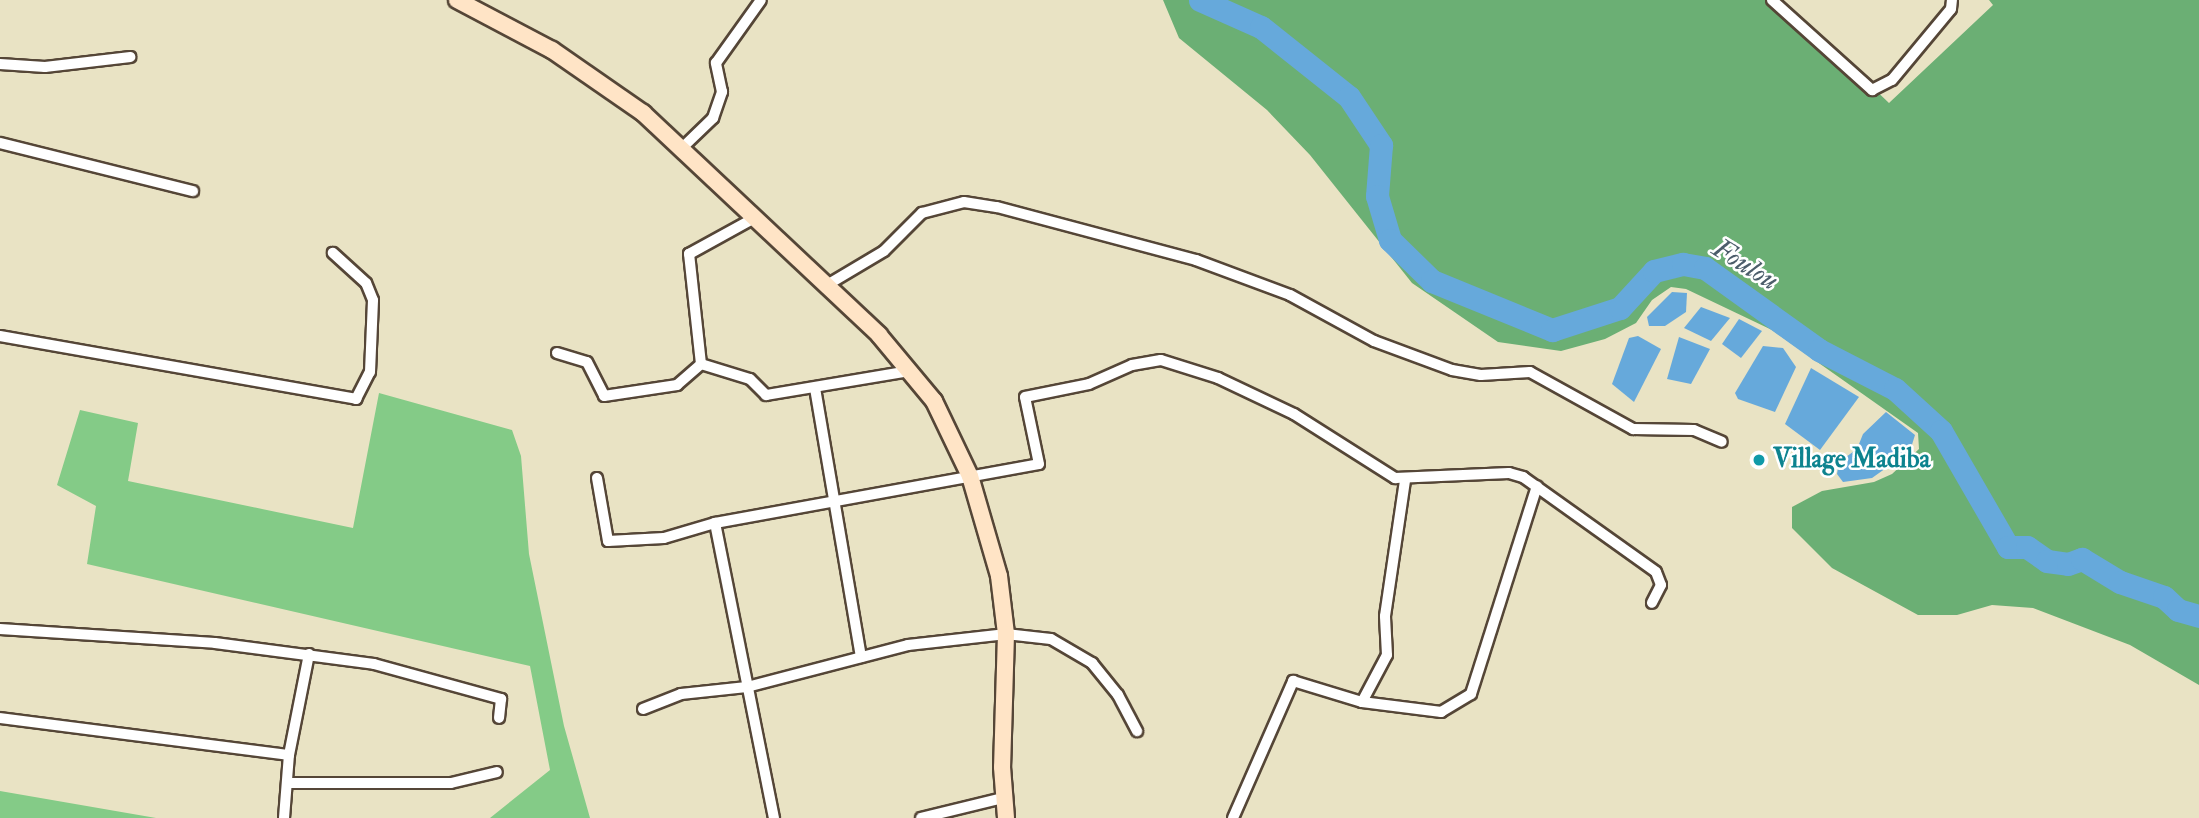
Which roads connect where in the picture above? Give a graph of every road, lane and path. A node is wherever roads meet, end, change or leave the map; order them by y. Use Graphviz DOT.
graph roads {
  1 [pos="457,0"];
  2 [pos="761,0"];
  3 [pos="1772,0"];
  4 [pos="1952,0"];
  5 [pos="130,57"];
  6 [pos="0,64"];
  7 [pos="0,143"];
  8 [pos="683,147"];
  9 [pos="194,191"];
  10 [pos="756,217"];
  11 [pos="333,253"];
  12 [pos="827,285"];
  13 [pos="0,336"];
  14 [pos="557,353"];
  15 [pos="701,364"];
  16 [pos="909,371"];
  17 [pos="815,388"];
  18 [pos="1722,442"];
  19 [pos="970,476"];
  20 [pos="597,478"];
  21 [pos="1405,480"];
  22 [pos="1537,486"];
  23 [pos="835,500"];
  24 [pos="715,523"];
  25 [pos="1652,603"];
  26 [pos="0,629"];
  27 [pos="1006,634"];
  28 [pos="309,654"];
  29 [pos="861,657"];
  30 [pos="747,687"];
  31 [pos="1362,702"];
  32 [pos="643,709"];
  33 [pos="0,718"];
  34 [pos="499,718"];
  35 [pos="1137,731"];
  36 [pos="289,755"];
  37 [pos="497,772"];
  38 [pos="289,783"];
  39 [pos="1003,799"];
  40 [pos="284,818"];
  41 [pos="774,818"];
  42 [pos="922,818"];
  43 [pos="1006,818"];
  44 [pos="1233,818"];
  1 -- 8 [label="street"];
  2 -- 8 [label="street"];
  3 -- 4 [label="street"];
  5 -- 6 [label="street"];
  7 -- 9 [label="street"];
  8 -- 10 [label="street"];
  10 -- 12 [label="street"];
  10 -- 15 [label="street"];
  11 -- 13 [label="street"];
  12 -- 16 [label="street"];
  12 -- 18 [label="street"];
  14 -- 15 [label="street"];
  15 -- 17 [label="street"];
  16 -- 17 [label="street"];
  16 -- 19 [label="street"];
  17 -- 23 [label="street"];
  19 -- 21 [label="street"];
  19 -- 23 [label="street"];
  19 -- 27 [label="street"];
  20 -- 24 [label="street"];
  21 -- 22 [label="street"];
  21 -- 31 [label="street"];
  22 -- 25 [label="street"];
  22 -- 31 [label="street"];
  23 -- 24 [label="street"];
  23 -- 29 [label="street"];
  24 -- 30 [label="street"];
  26 -- 28 [label="street"];
  27 -- 29 [label="street"];
  27 -- 35 [label="street"];
  27 -- 39 [label="street"];
  28 -- 34 [label="street"];
  28 -- 36 [label="street"];
  29 -- 30 [label="street"];
  30 -- 32 [label="street"];
  30 -- 41 [label="street"];
  31 -- 44 [label="street"];
  33 -- 36 [label="street"];
  36 -- 38 [label="street"];
  37 -- 38 [label="street"];
  38 -- 40 [label="street"];
  39 -- 42 [label="street"];
  39 -- 43 [label="street"];
}
